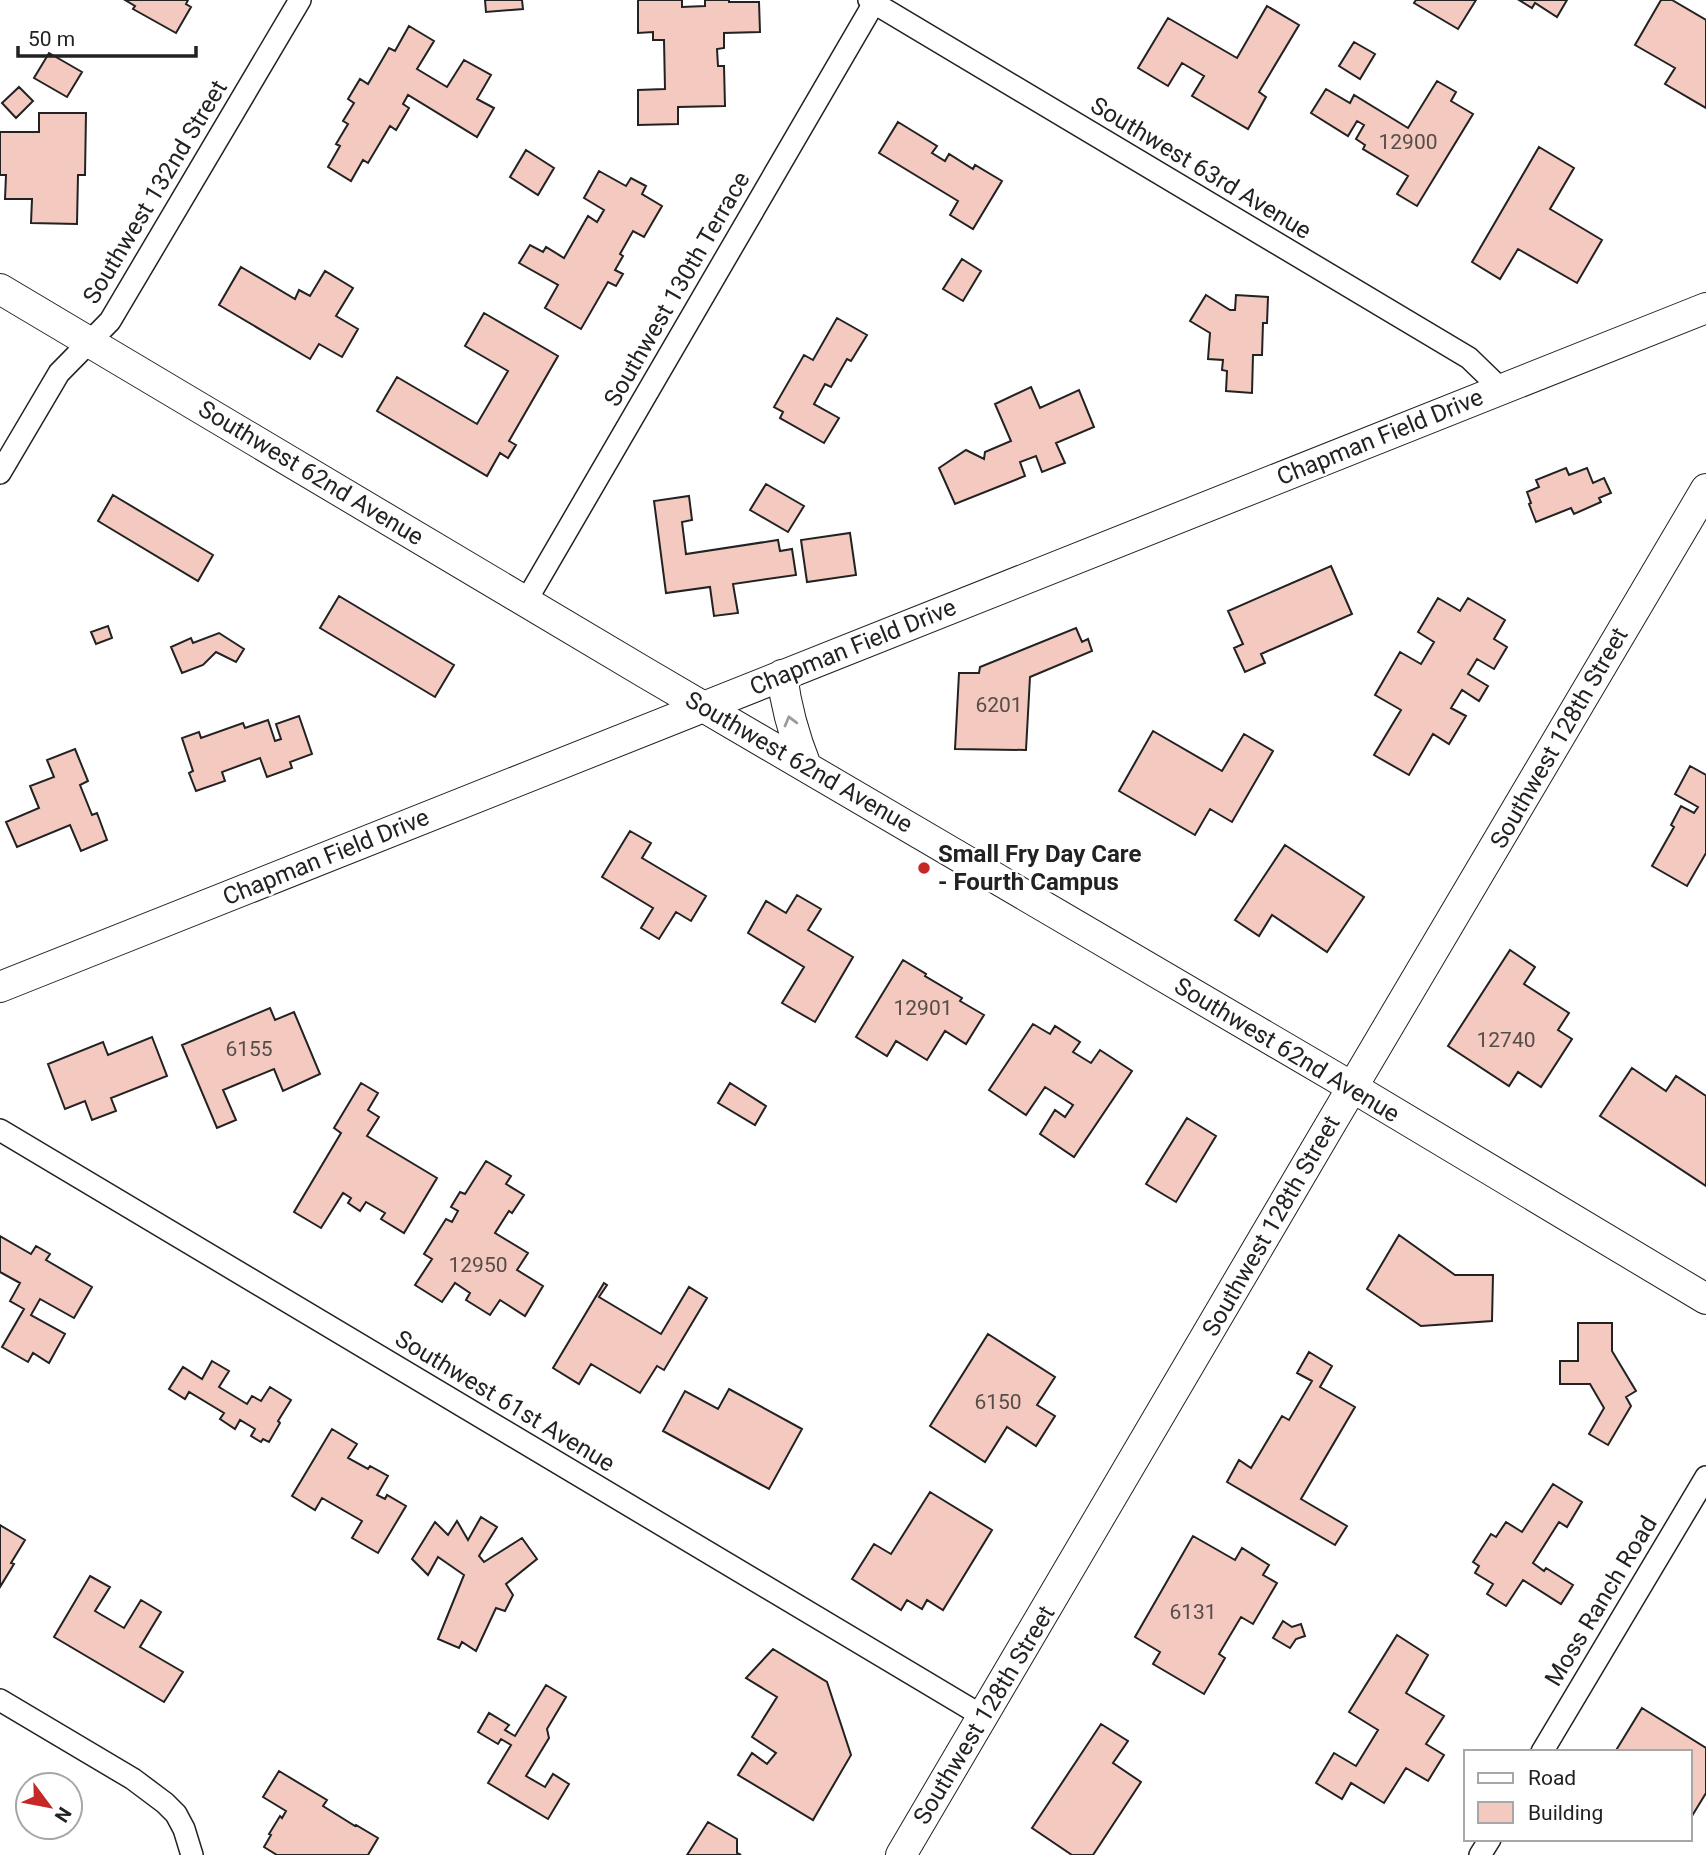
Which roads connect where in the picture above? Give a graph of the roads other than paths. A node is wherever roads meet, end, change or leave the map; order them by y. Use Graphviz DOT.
graph roads {
  1 [pos="300,0"];
  2 [pos="872,2"];
  3 [pos="0,289"];
  4 [pos="1704,311"];
  5 [pos="90,342"];
  6 [pos="1501,389"];
  7 [pos="0,473"];
  8 [pos="1706,489"];
  9 [pos="526,601"];
  10 [pos="782,675"];
  11 [pos="703,706"];
  12 [pos="806,766"];
  13 [pos="0,986"];
  14 [pos="1352,1087"];
  15 [pos="0,1130"];
  16 [pos="1706,1299"];
  17 [pos="1706,1477"];
  18 [pos="0,1700"];
  19 [pos="984,1717"];
  20 [pos="1543,1750"];
  21 [pos="192,1855"];
  22 [pos="901,1855"];
  1 -- 5 [label="street, Southwest 132nd Street"];
  2 -- 6 [label="street, Southwest 63rd Avenue"];
  2 -- 9 [label="street, Southwest 130th Terrace"];
  3 -- 5 [label="street, Southwest 62nd Avenue"];
  4 -- 6 [label="street, Chapman Field Drive"];
  5 -- 7 [label="street, Southwest 132nd Street"];
  5 -- 9 [label="street, Southwest 62nd Avenue"];
  6 -- 10 [label="street, Chapman Field Drive"];
  8 -- 14 [label="street, Southwest 128th Street"];
  9 -- 11 [label="street, Southwest 62nd Avenue"];
  10 -- 11 [label="street, Chapman Field Drive"];
  12 -- 10 [label="street, one-way"];
  11 -- 12 [label="street, Southwest 62nd Avenue"];
  11 -- 13 [label="street, Chapman Field Drive"];
  12 -- 14 [label="street, Southwest 62nd Avenue"];
  14 -- 16 [label="street, Southwest 62nd Avenue"];
  14 -- 19 [label="street, Southwest 128th Street"];
  15 -- 19 [label="street, Southwest 61st Avenue"];
  17 -- 20 [label="street, Moss Ranch Road"];
  18 -- 21 [label="street"];
  19 -- 22 [label="street, Southwest 128th Street"];
}
